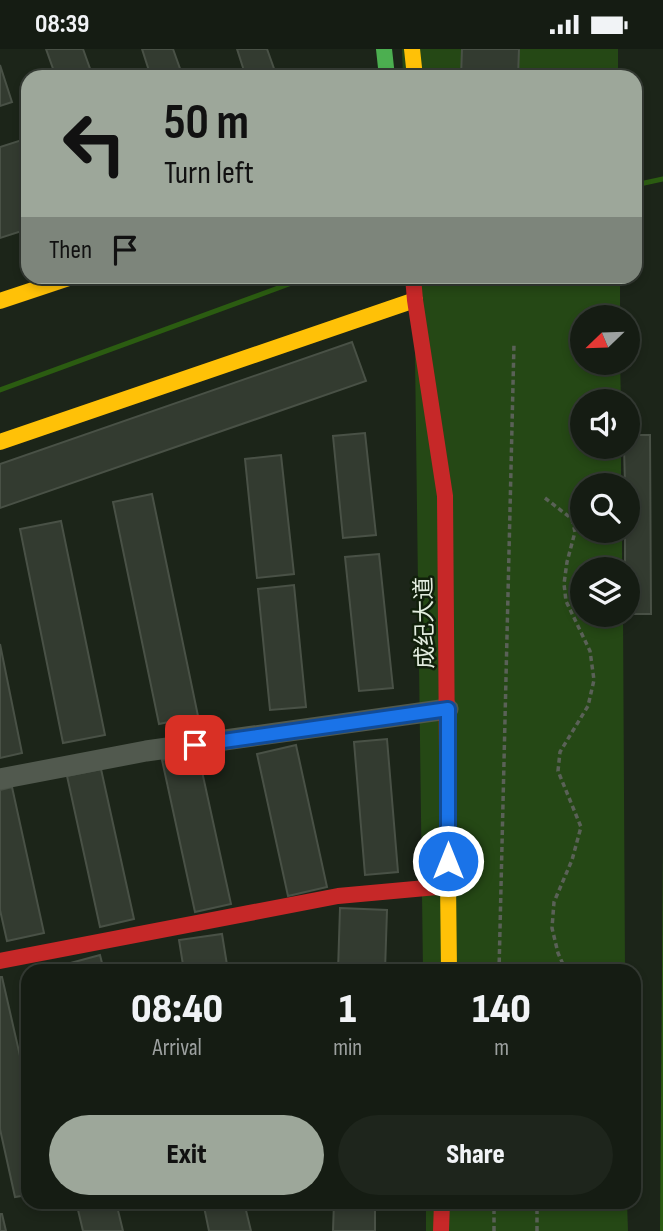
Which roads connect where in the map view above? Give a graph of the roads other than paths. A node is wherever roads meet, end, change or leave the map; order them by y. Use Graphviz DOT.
graph roads {
  1 [pos="384,49"];
  2 [pos="412,49"];
  3 [pos="386,70"];
  4 [pos="414,70"];
  5 [pos="51,284"];
  6 [pos="414,284"];
  7 [pos="415,300"];
  8 [pos="0,301"];
  9 [pos="0,442"];
  10 [pos="448,709"];
  11 [pos="0,779"];
  12 [pos="448,886"];
  13 [pos="0,961"];
  14 [pos="30,963"];
  15 [pos="449,964"];
  16 [pos="442,1209"];
  17 [pos="441,1231"];
  1 -- 3 [label="main road"];
  2 -- 4 [label="main road"];
  5 -- 8 [label="main road"];
  6 -- 7 [label="main road, 成纪大道"];
  7 -- 9 [label="main road"];
  7 -- 10 [label="main road, 成纪大道"];
  10 -- 11 [label="street"];
  10 -- 12 [label="main road, 成纪大道"];
  12 -- 14 [label="main road"];
  12 -- 15 [label="main road, 成纪大道"];
  13 -- 14 [label="main road"];
  16 -- 17 [label="main road"];
}
